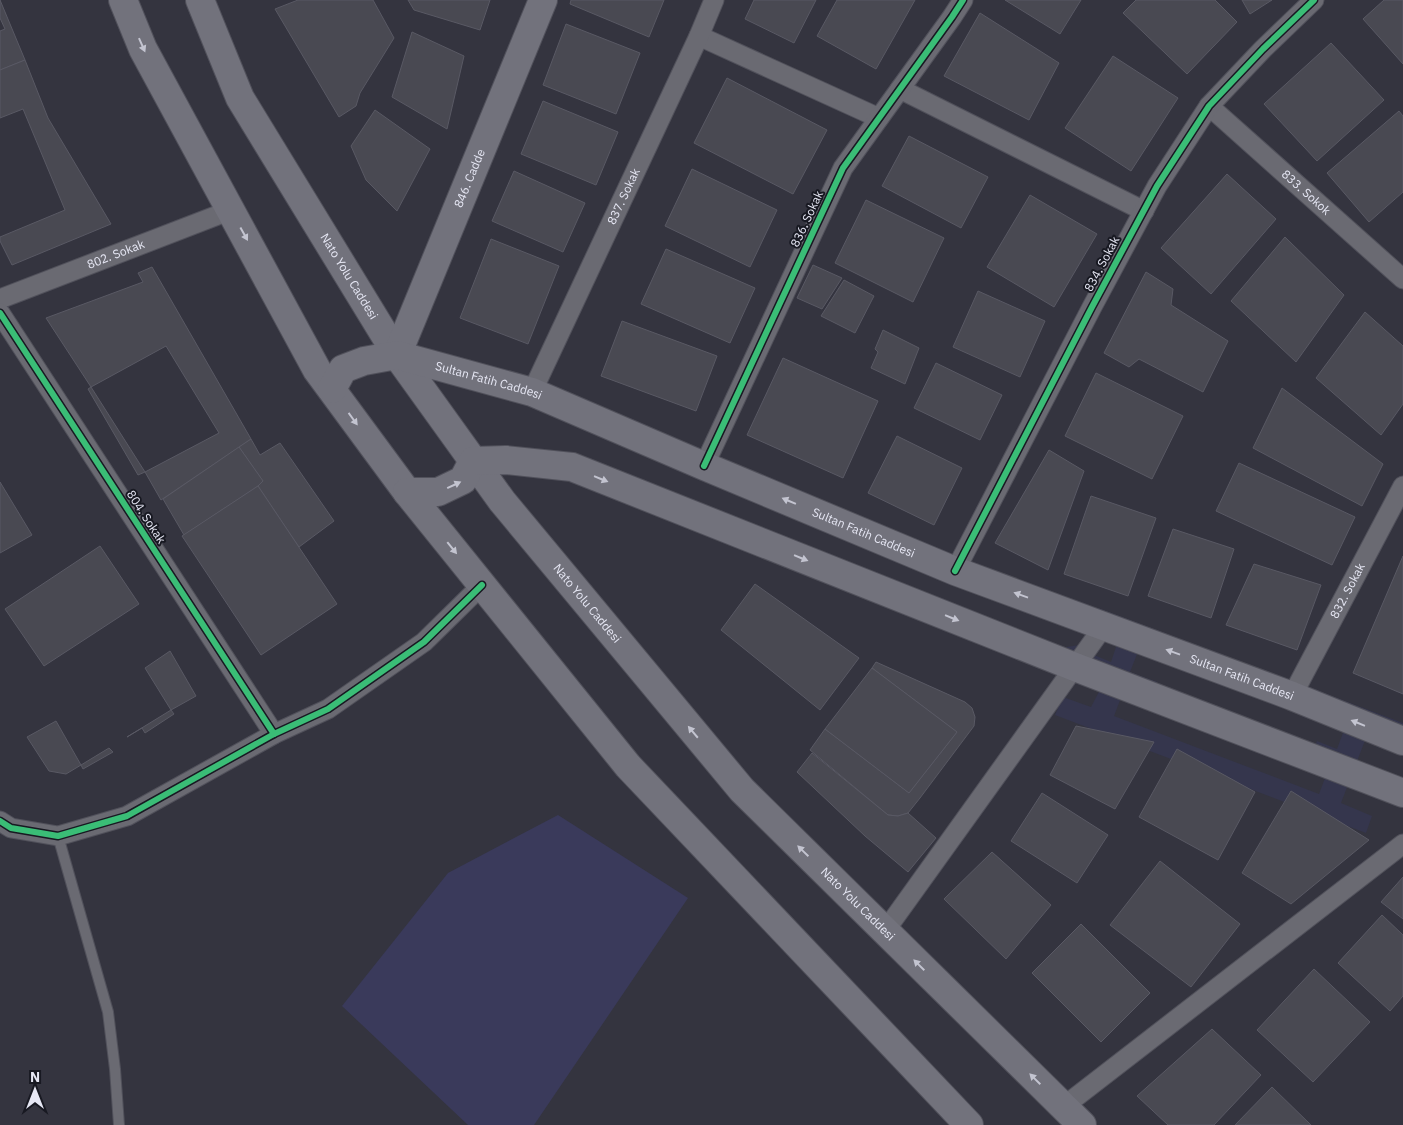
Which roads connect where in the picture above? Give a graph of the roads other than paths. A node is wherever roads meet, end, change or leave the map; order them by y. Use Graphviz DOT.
graph roads {
  1 [pos="124,0"];
  2 [pos="200,0"];
  3 [pos="543,0"];
  4 [pos="714,0"];
  5 [pos="963,0"];
  6 [pos="1314,0"];
  7 [pos="700,36"];
  8 [pos="900,89"];
  9 [pos="1209,106"];
  10 [pos="879,118"];
  11 [pos="231,210"];
  12 [pos="1144,211"];
  13 [pos="1403,279"];
  14 [pos="0,299"];
  15 [pos="0,313"];
  16 [pos="397,355"];
  17 [pos="332,389"];
  18 [pos="532,392"];
  19 [pos="473,461"];
  20 [pos="704,466"];
  21 [pos="1403,486"];
  22 [pos="407,492"];
  23 [pos="955,571"];
  24 [pos="482,584"];
  25 [pos="1104,626"];
  26 [pos="1074,667"];
  27 [pos="1292,696"];
  28 [pos="274,734"];
  29 [pos="1403,741"];
  30 [pos="1403,793"];
  31 [pos="0,822"];
  32 [pos="58,836"];
  33 [pos="1403,844"];
  34 [pos="885,931"];
  35 [pos="1073,1116"];
  36 [pos="119,1125"];
  37 [pos="969,1125"];
  1 -- 11 [label="main road, one-way"];
  2 -- 16 [label="main road, Nato Yolu Caddesi"];
  3 -- 16 [label="main road, 846. Cadde"];
  4 -- 7 [label="street, 837. Sokak"];
  5 -- 8 [label="street, 836. Sokak"];
  6 -- 9 [label="street, 834. Sokak"];
  7 -- 10 [label="street"];
  7 -- 18 [label="street, 837. Sokak"];
  8 -- 10 [label="street, 836. Sokak"];
  8 -- 12 [label="street"];
  9 -- 12 [label="street, 834. Sokak"];
  9 -- 13 [label="street, 833. Sokok"];
  10 -- 20 [label="street, 836. Sokak"];
  11 -- 14 [label="street, 802. Sokak"];
  11 -- 17 [label="main road, one-way"];
  12 -- 23 [label="street, 834. Sokak"];
  15 -- 28 [label="street, 804. Sokak"];
  16 -- 17 [label="main road, Sultan Fatih Caddesi"];
  16 -- 18 [label="main road, Sultan Fatih Caddesi"];
  16 -- 19 [label="main road, Nato Yolu Caddesi"];
  17 -- 22 [label="main road, one-way"];
  18 -- 20 [label="main road, Sultan Fatih Caddesi"];
  22 -- 19 [label="main road, one-way"];
  19 -- 26 [label="main road, one-way"];
  34 -- 19 [label="main road, Nato Yolu Caddesi, one-way"];
  23 -- 20 [label="main road, Sultan Fatih Caddesi, one-way"];
  21 -- 27 [label="street, 832. Sokak"];
  22 -- 24 [label="main road, one-way"];
  25 -- 23 [label="main road, Sultan Fatih Caddesi, one-way"];
  24 -- 28 [label="street"];
  24 -- 37 [label="main road"];
  25 -- 26 [label="street"];
  27 -- 25 [label="main road, Sultan Fatih Caddesi, one-way"];
  26 -- 30 [label="main road"];
  26 -- 34 [label="street"];
  29 -- 27 [label="main road, Sultan Fatih Caddesi, one-way"];
  28 -- 32 [label="street"];
  31 -- 32 [label="street"];
  32 -- 36 [label="lane"];
  33 -- 35 [label="street"];
  35 -- 34 [label="main road, Nato Yolu Caddesi, one-way"];
}
